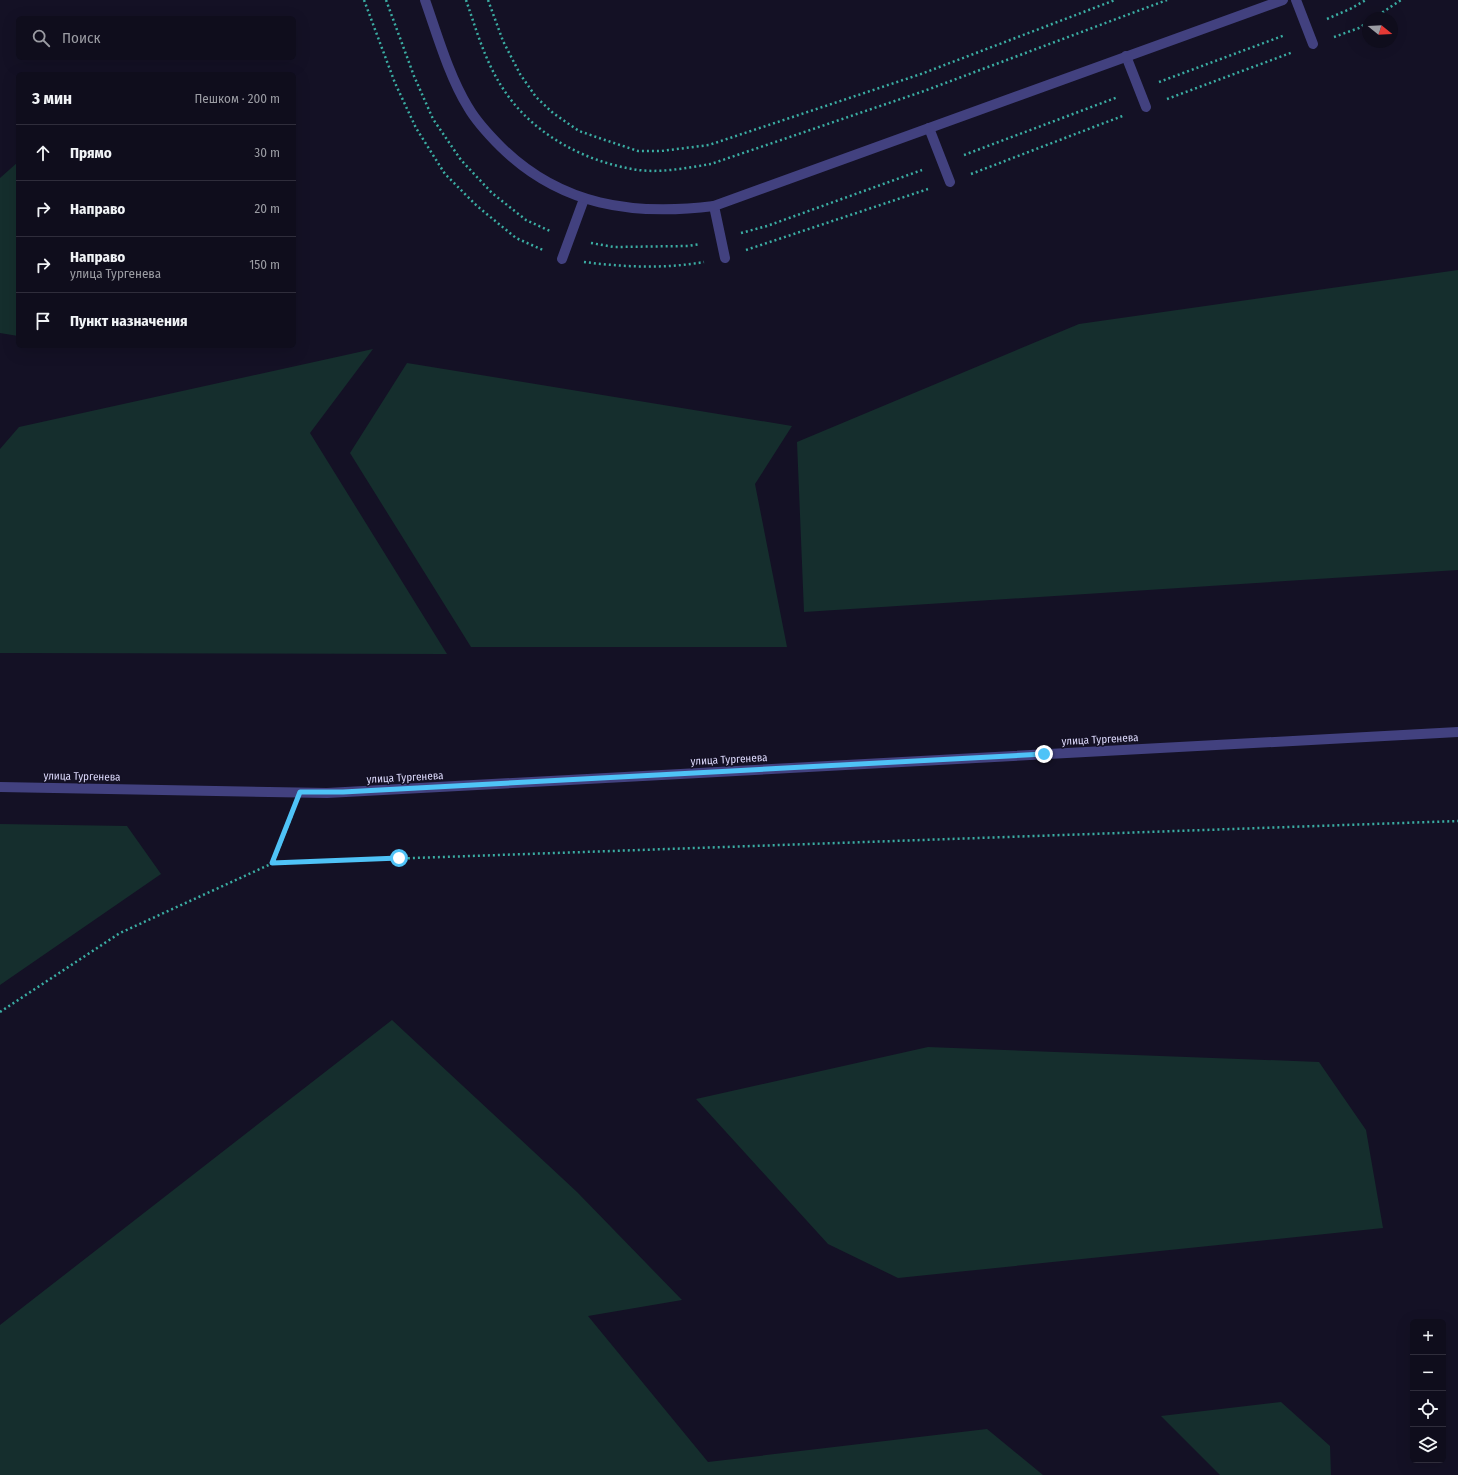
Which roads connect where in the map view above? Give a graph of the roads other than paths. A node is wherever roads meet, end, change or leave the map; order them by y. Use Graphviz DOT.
graph roads {
  1 [pos="424,0"];
  2 [pos="1283,0"];
  3 [pos="1296,0"];
  4 [pos="1313,44"];
  5 [pos="1126,56"];
  6 [pos="1146,107"];
  7 [pos="929,128"];
  8 [pos="950,182"];
  9 [pos="584,199"];
  10 [pos="714,206"];
  11 [pos="725,258"];
  12 [pos="562,259"];
  13 [pos="1458,732"];
  14 [pos="0,787"];
  1 -- 9 [label="street"];
  2 -- 5 [label="street"];
  3 -- 4 [label="street"];
  5 -- 6 [label="street"];
  5 -- 7 [label="street"];
  7 -- 8 [label="street"];
  7 -- 10 [label="street"];
  9 -- 10 [label="street"];
  9 -- 12 [label="street"];
  10 -- 11 [label="street"];
  13 -- 14 [label="street, улица Тургенева"];
}
